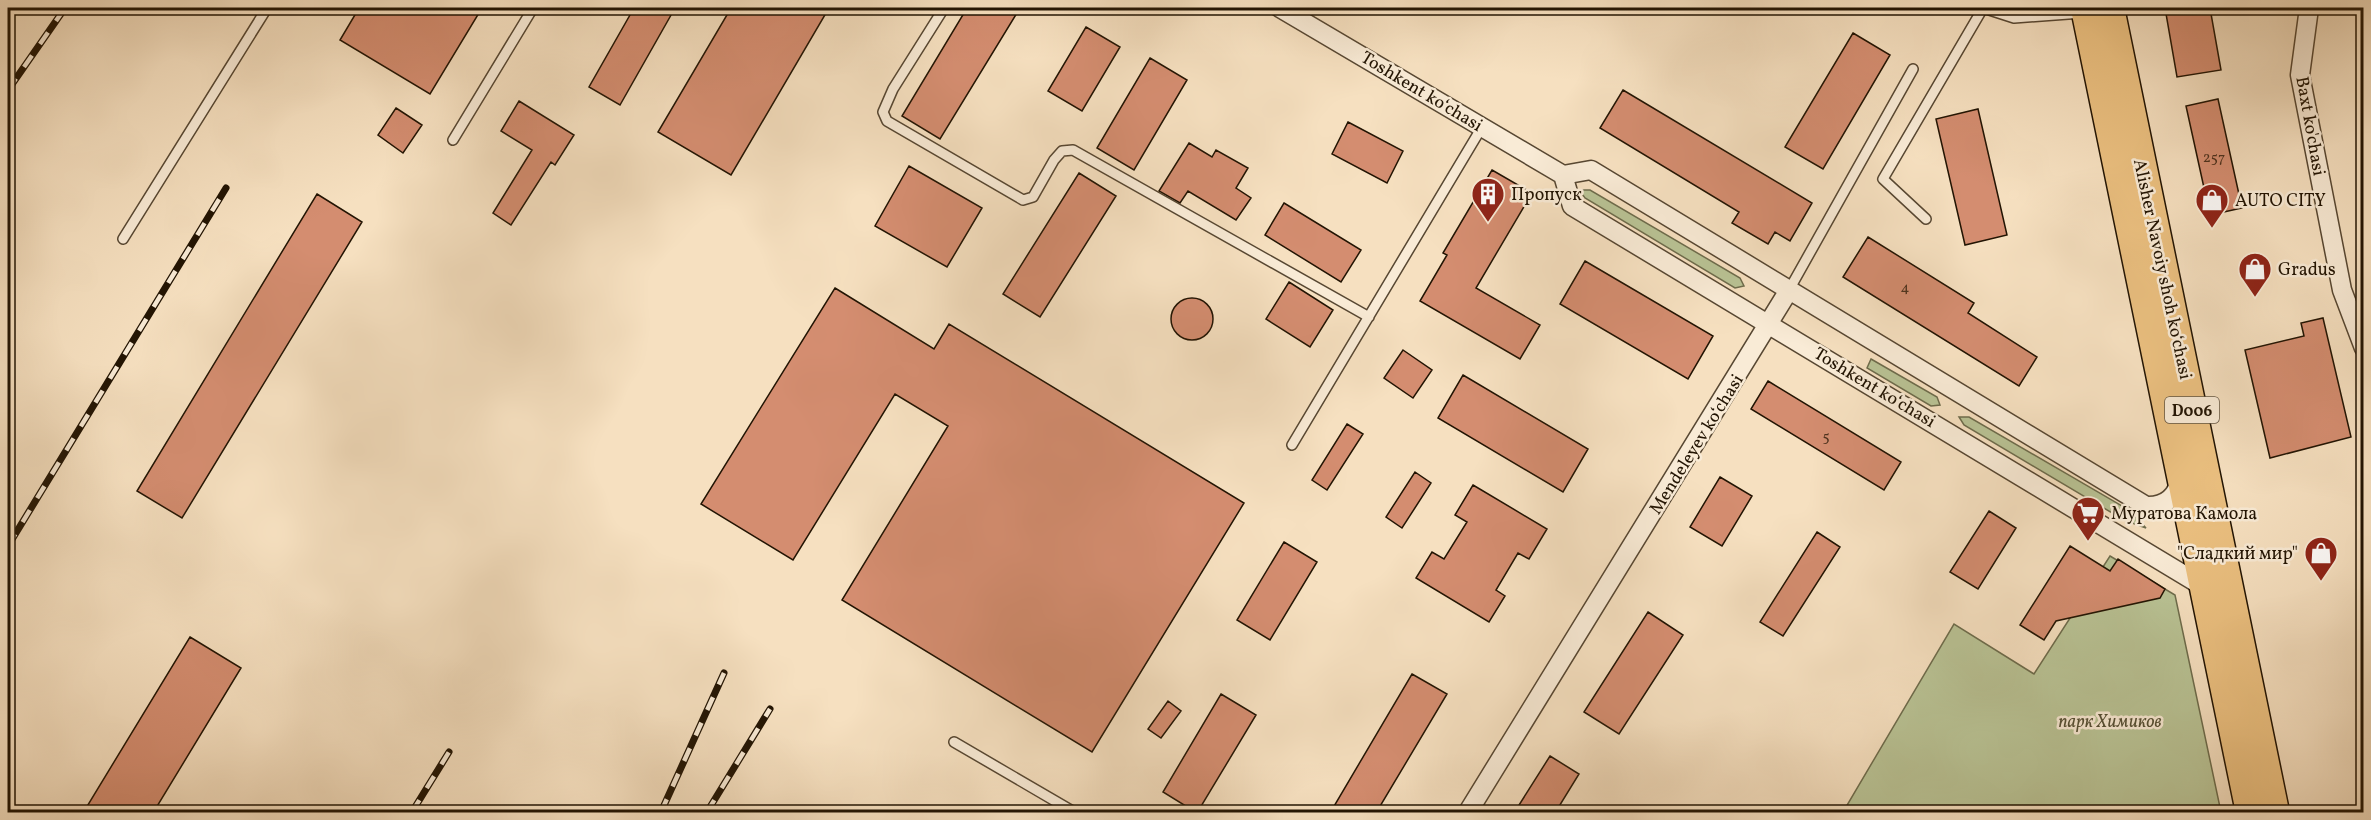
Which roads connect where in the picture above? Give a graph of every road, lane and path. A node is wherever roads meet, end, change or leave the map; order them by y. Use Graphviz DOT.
graph roads {
  1 [pos="267,8"];
  2 [pos="532,8"];
  3 [pos="944,8"];
  4 [pos="1280,8"];
  5 [pos="1983,8"];
  6 [pos="2309,8"];
  7 [pos="2094,9"];
  8 [pos="1913,69"];
  9 [pos="1482,127"];
  10 [pos="453,140"];
  11 [pos="1563,175"];
  12 [pos="1926,219"];
  13 [pos="123,239"];
  14 [pos="1789,290"];
  15 [pos="1369,316"];
  16 [pos="1770,323"];
  17 [pos="2364,348"];
  18 [pos="1292,445"];
  19 [pos="2181,476"];
  20 [pos="2204,587"];
  21 [pos="954,742"];
  22 [pos="1074,813"];
  23 [pos="1468,813"];
  24 [pos="2251,813"];
  25 [pos="2274,813"];
  1 -- 13 [label="lane"];
  2 -- 10 [label="lane"];
  3 -- 15 [label="lane"];
  4 -- 9 [label="street, Toshkent ko‘chasi"];
  5 -- 7 [label="lane"];
  5 -- 12 [label="lane"];
  6 -- 17 [label="street, Baxt ko'chasi"];
  7 -- 19 [label="main road, Alisher Navoiy shoh koʻchasi / D006"];
  7 -- 25 [label="main road, Alisher Navoiy shoh koʻchasi / D006"];
  8 -- 14 [label="lane, Mendeleyev ko‘chasi"];
  9 -- 11 [label="street, Toshkent ko‘chasi"];
  9 -- 15 [label="lane"];
  11 -- 14 [label="street, Toshkent ko‘chasi"];
  11 -- 16 [label="street, Toshkent ko‘chasi"];
  14 -- 16 [label="street, Mendeleyev ko‘chasi"];
  14 -- 19 [label="street, Toshkent ko‘chasi"];
  15 -- 18 [label="lane"];
  16 -- 20 [label="street, Toshkent ko‘chasi"];
  16 -- 23 [label="street, Mendeleyev ko‘chasi"];
  19 -- 20 [label="main road, Alisher Navoiy shoh koʻchasi / D006"];
  20 -- 24 [label="main road, Alisher Navoiy shoh koʻchasi / D006"];
  21 -- 22 [label="lane"];
}
